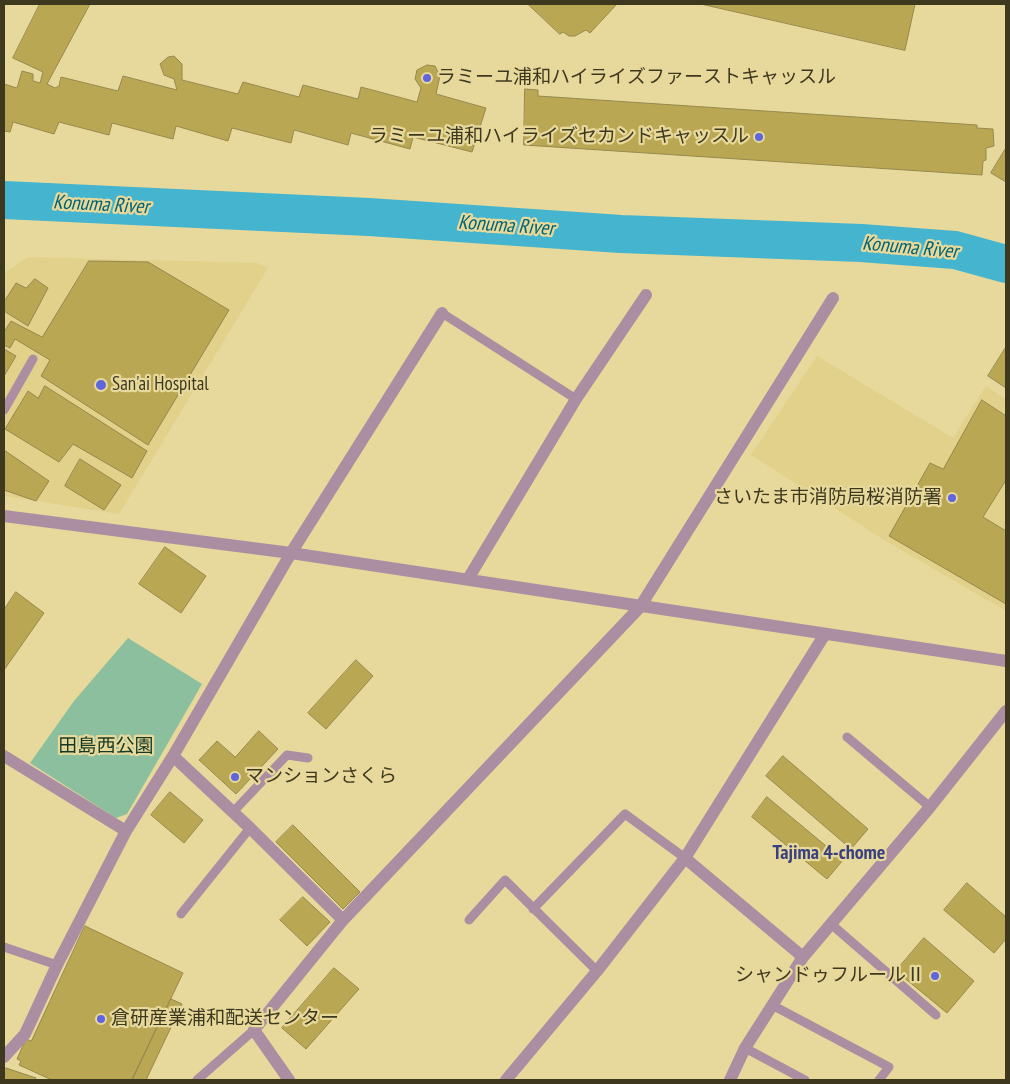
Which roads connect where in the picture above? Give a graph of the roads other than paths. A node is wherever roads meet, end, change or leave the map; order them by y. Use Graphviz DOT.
graph roads {
  1 [pos="646,295"];
  2 [pos="833,298"];
  3 [pos="442,313"];
  4 [pos="33,359"];
  5 [pos="576,399"];
  6 [pos="4,410"];
  7 [pos="4,516"];
  8 [pos="291,553"];
  9 [pos="468,579"];
  10 [pos="640,607"];
  11 [pos="825,634"];
  12 [pos="1006,660"];
  13 [pos="1006,711"];
  14 [pos="847,737"];
  15 [pos="4,756"];
  16 [pos="173,756"];
  17 [pos="308,758"];
  18 [pos="930,807"];
  19 [pos="233,812"];
  20 [pos="250,828"];
  21 [pos="126,831"];
  22 [pos="685,858"];
  23 [pos="533,909"];
  24 [pos="181,914"];
  25 [pos="342,920"];
  26 [pos="469,920"];
  27 [pos="831,924"];
  28 [pos="4,947"];
  29 [pos="804,957"];
  30 [pos="57,964"];
  31 [pos="597,971"];
  32 [pos="772,1005"];
  33 [pos="936,1015"];
  34 [pos="254,1030"];
  35 [pos="745,1048"];
  36 [pos="4,1057"];
  37 [pos="197,1080"];
  38 [pos="289,1080"];
  39 [pos="506,1080"];
  40 [pos="730,1080"];
  41 [pos="805,1080"];
  42 [pos="879,1080"];
  1 -- 5 [label="street"];
  2 -- 10 [label="street"];
  3 -- 5 [label="lane"];
  3 -- 8 [label="street"];
  4 -- 6 [label="lane"];
  5 -- 9 [label="street"];
  7 -- 8 [label="street"];
  8 -- 9 [label="street"];
  8 -- 16 [label="street"];
  9 -- 10 [label="street"];
  10 -- 11 [label="street"];
  10 -- 25 [label="street"];
  11 -- 12 [label="street"];
  11 -- 22 [label="street"];
  13 -- 18 [label="street"];
  14 -- 18 [label="lane"];
  15 -- 21 [label="street"];
  16 -- 19 [label="street"];
  16 -- 21 [label="street"];
  17 -- 19 [label="lane"];
  18 -- 27 [label="street"];
  19 -- 20 [label="street"];
  20 -- 24 [label="lane"];
  20 -- 25 [label="street"];
  21 -- 30 [label="street"];
  22 -- 23 [label="lane"];
  22 -- 29 [label="street"];
  22 -- 31 [label="street"];
  23 -- 26 [label="lane"];
  23 -- 31 [label="lane"];
  25 -- 34 [label="street"];
  27 -- 29 [label="street"];
  27 -- 33 [label="lane"];
  28 -- 30 [label="lane"];
  29 -- 32 [label="street"];
  30 -- 36 [label="street"];
  31 -- 39 [label="street"];
  32 -- 35 [label="street"];
  32 -- 42 [label="lane"];
  34 -- 37 [label="lane"];
  34 -- 38 [label="street"];
  35 -- 40 [label="street"];
  35 -- 41 [label="lane"];
}
